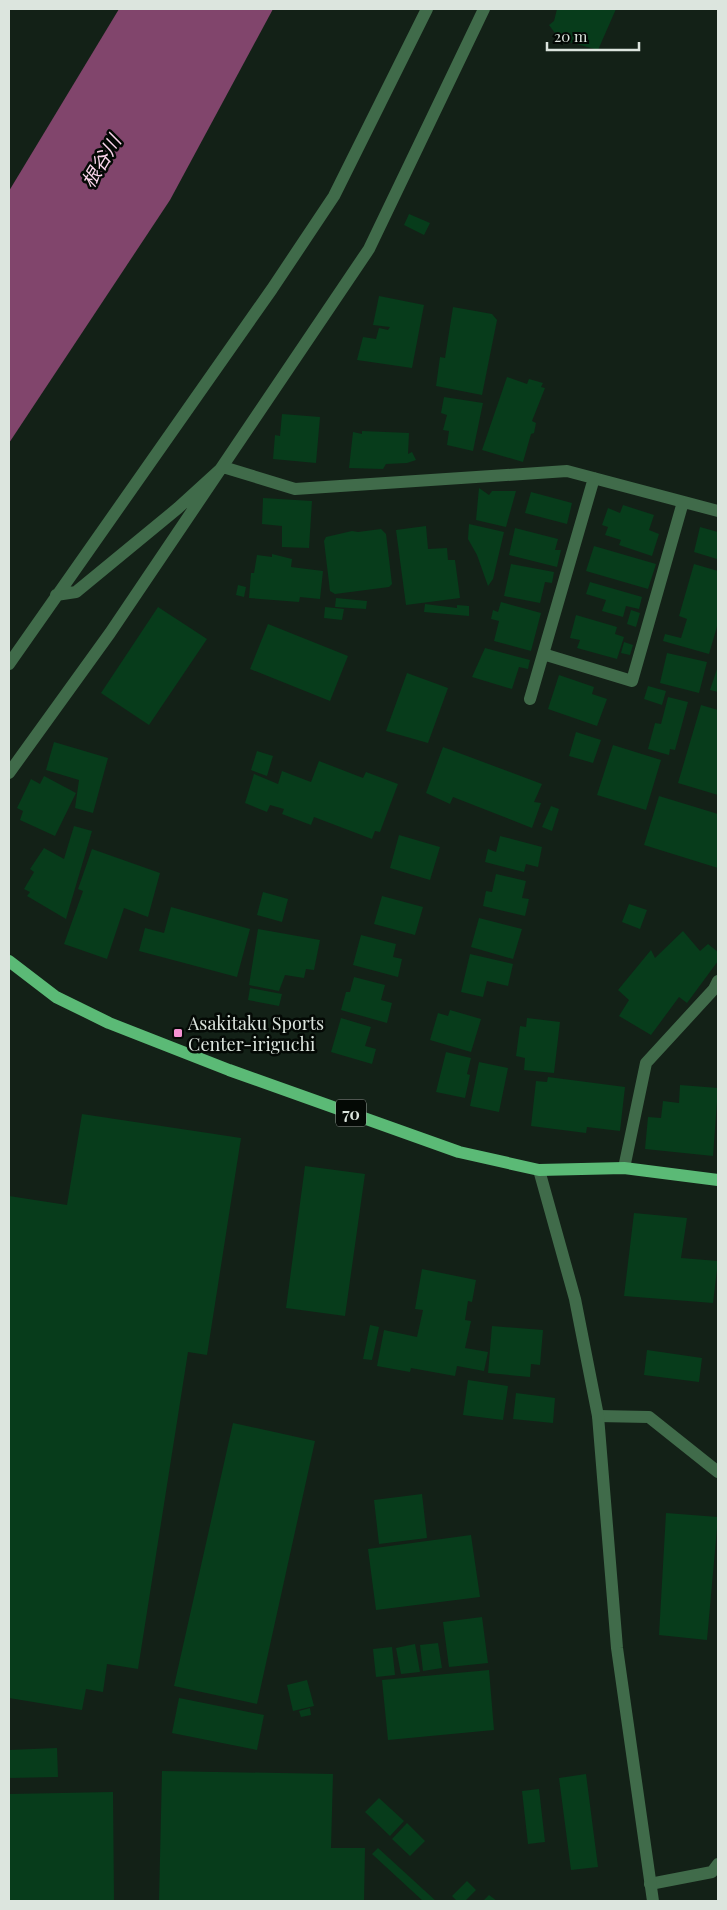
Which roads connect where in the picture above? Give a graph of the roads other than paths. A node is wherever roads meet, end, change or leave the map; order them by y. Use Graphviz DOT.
graph roads {
  1 [pos="428,9"];
  2 [pos="484,9"];
  3 [pos="222,467"];
  4 [pos="594,478"];
  5 [pos="683,502"];
  6 [pos="718,511"];
  7 [pos="56,595"];
  8 [pos="543,654"];
  9 [pos="9,664"];
  10 [pos="530,699"];
  11 [pos="9,773"];
  12 [pos="9,961"];
  13 [pos="718,981"];
  14 [pos="624,1168"];
  15 [pos="539,1170"];
  16 [pos="718,1180"];
  17 [pos="598,1416"];
  18 [pos="718,1472"];
  19 [pos="718,1864"];
  20 [pos="650,1884"];
  21 [pos="653,1901"];
  1 -- 7 [label="street"];
  2 -- 3 [label="street"];
  3 -- 4 [label="street"];
  3 -- 7 [label="street"];
  3 -- 11 [label="street"];
  4 -- 5 [label="street"];
  4 -- 8 [label="street"];
  5 -- 6 [label="street"];
  5 -- 8 [label="street"];
  7 -- 9 [label="street"];
  8 -- 10 [label="street"];
  12 -- 15 [label="main road, 70"];
  13 -- 14 [label="street"];
  14 -- 15 [label="main road, 70"];
  14 -- 16 [label="main road, 70"];
  15 -- 17 [label="street"];
  17 -- 18 [label="street"];
  17 -- 20 [label="street"];
  19 -- 20 [label="street"];
  20 -- 21 [label="street"];
}
